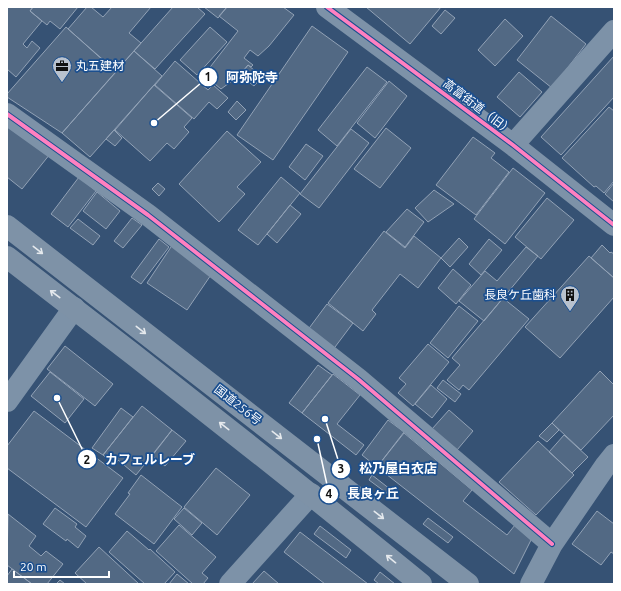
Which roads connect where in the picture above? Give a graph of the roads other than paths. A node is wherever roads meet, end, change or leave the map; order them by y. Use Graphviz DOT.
graph roads {
  1 [pos="327,7"];
  2 [pos="614,31"];
  3 [pos="7,114"];
  4 [pos="513,146"];
  5 [pos="7,226"];
  6 [pos="614,226"];
  7 [pos="7,257"];
  8 [pos="74,308"];
  9 [pos="7,401"];
  10 [pos="614,455"];
  11 [pos="311,494"];
  12 [pos="552,544"];
  13 [pos="230,584"];
  14 [pos="421,584"];
  15 [pos="468,584"];
  16 [pos="531,584"];
  1 -- 4 [label="street, 高富街道（旧）"];
  2 -- 4 [label="street"];
  3 -- 12 [label="street"];
  4 -- 6 [label="street, 高富街道（旧）"];
  5 -- 15 [label="highway, 国道256号, one-way"];
  8 -- 7 [label="highway, 国道256号, one-way"];
  8 -- 9 [label="street"];
  11 -- 8 [label="highway, 国道256号, one-way"];
  10 -- 12 [label="street"];
  11 -- 13 [label="street"];
  14 -- 11 [label="highway, 国道256号, one-way"];
  12 -- 16 [label="street"];
}
